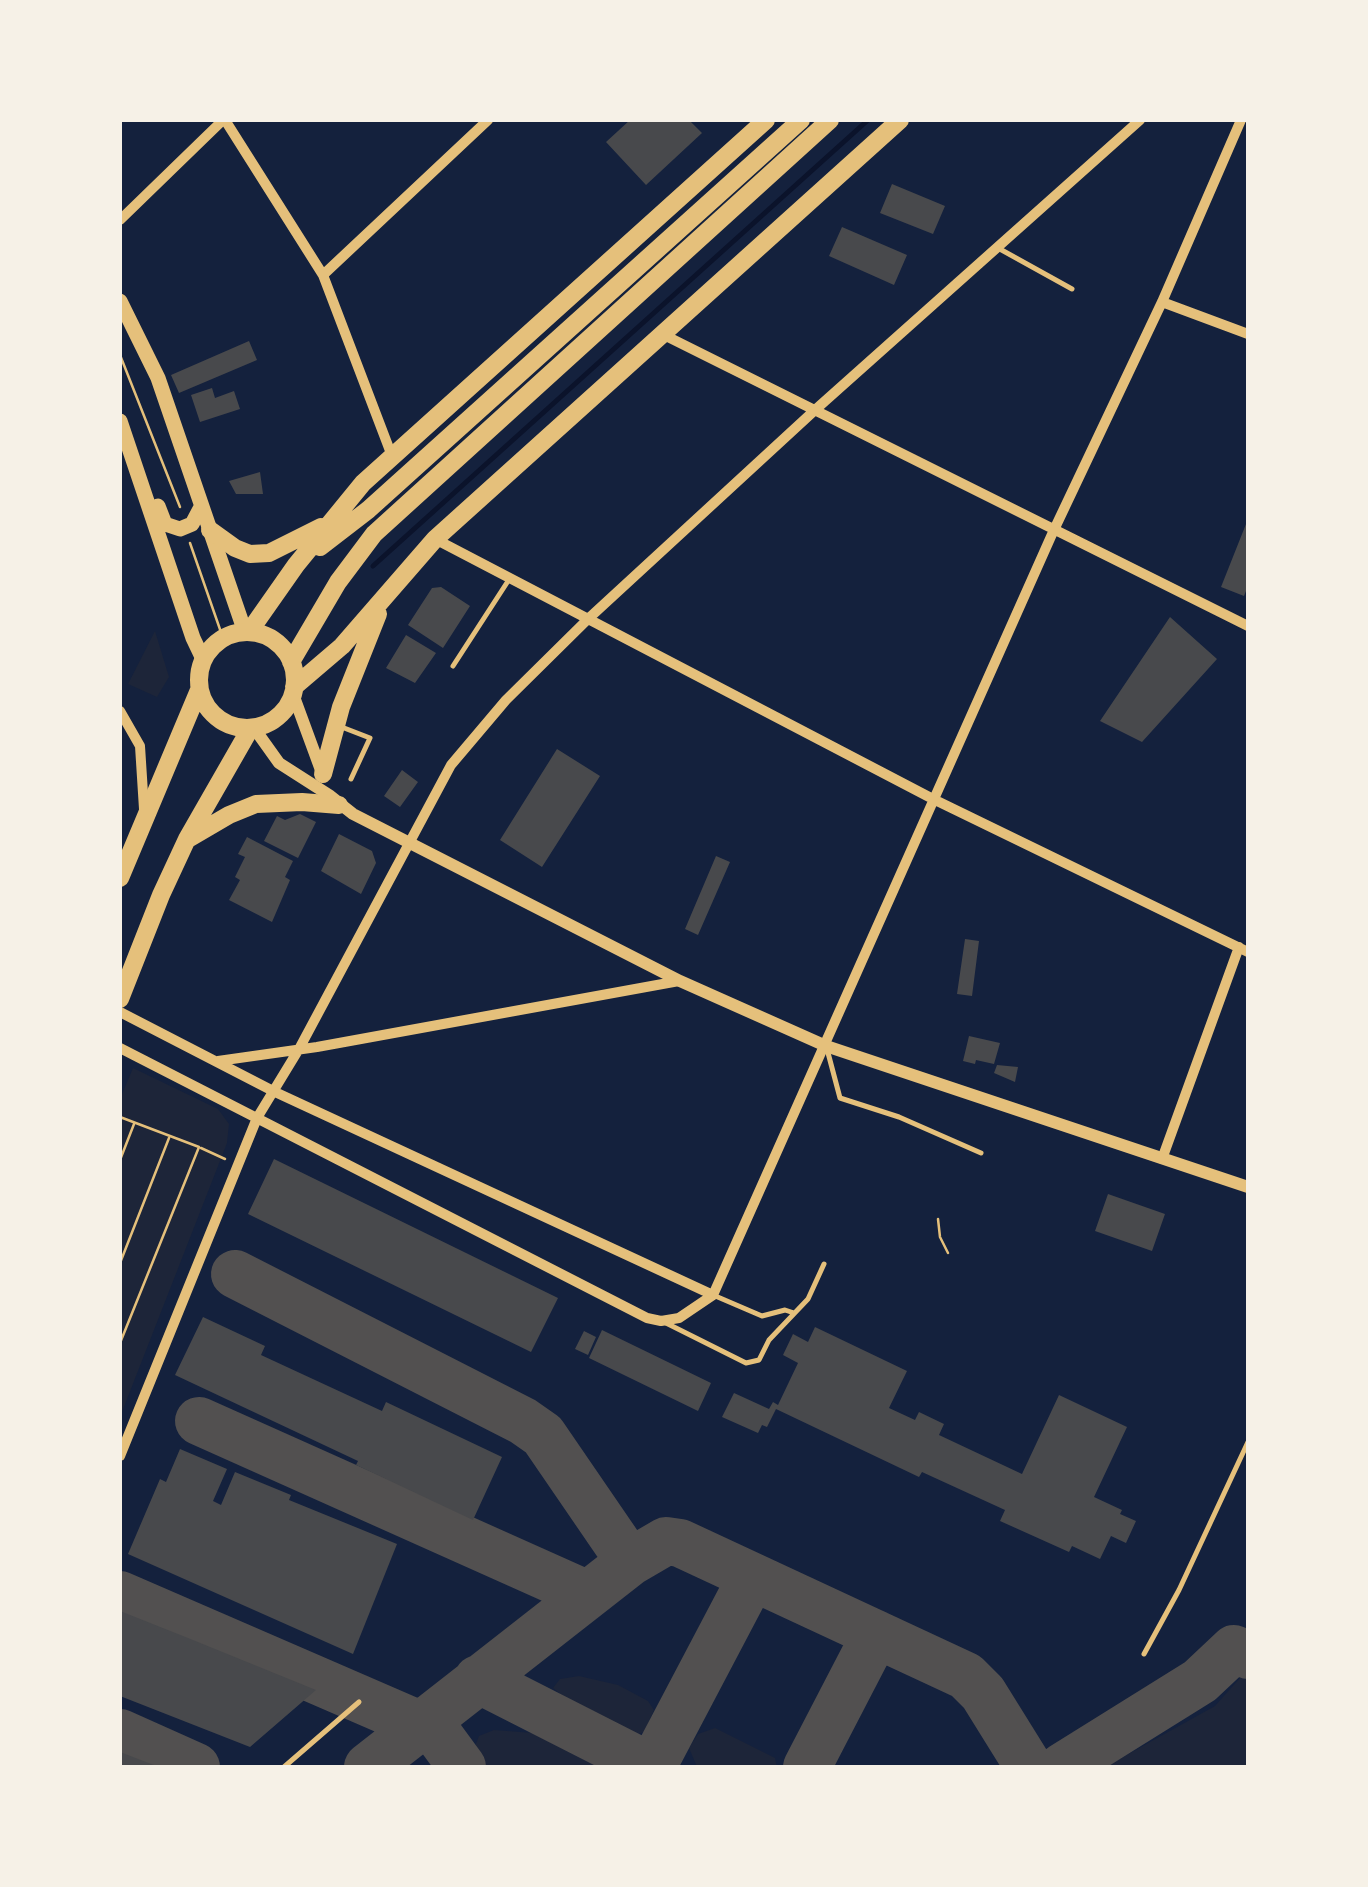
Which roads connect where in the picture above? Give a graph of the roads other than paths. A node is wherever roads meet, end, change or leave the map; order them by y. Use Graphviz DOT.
graph roads {
  1 [pos="224,120"];
  2 [pos="488,120"];
  3 [pos="766,120"];
  4 [pos="800,120"];
  5 [pos="830,120"];
  6 [pos="900,120"];
  7 [pos="1140,120"];
  8 [pos="1241,120"];
  9 [pos="666,208"];
  10 [pos="120,220"];
  11 [pos="682,226"];
  12 [pos="998,248"];
  13 [pos="322,274"];
  14 [pos="1072,289"];
  15 [pos="120,301"];
  16 [pos="1162,302"];
  17 [pos="662,334"];
  18 [pos="1248,334"];
  19 [pos="815,410"];
  20 [pos="120,421"];
  21 [pos="129,444"];
  22 [pos="392,456"];
  23 [pos="201,507"];
  24 [pos="331,522"];
  25 [pos="210,530"];
  26 [pos="1053,532"];
  27 [pos="435,539"];
  28 [pos="296,565"];
  29 [pos="510,578"];
  30 [pos="386,594"];
  31 [pos="588,619"];
  32 [pos="1248,626"];
  33 [pos="247,632"];
  34 [pos="203,659"];
  35 [pos="292,662"];
  36 [pos="454,666"];
  37 [pos="199,690"];
  38 [pos="294,690"];
  39 [pos="120,711"];
  40 [pos="336,725"];
  41 [pos="252,728"];
  42 [pos="323,774"];
  43 [pos="351,779"];
  44 [pos="934,798"];
  45 [pos="334,800"];
  46 [pos="144,819"];
  47 [pos="187,840"];
  48 [pos="408,841"];
  49 [pos="120,878"];
  50 [pos="1244,949"];
  51 [pos="680,981"];
  52 [pos="120,999"];
  53 [pos="120,1012"];
  54 [pos="826,1046"];
  55 [pos="120,1048"];
  56 [pos="299,1050"];
  57 [pos="216,1062"];
  58 [pos="275,1092"];
  59 [pos="258,1118"];
  60 [pos="981,1153"];
  61 [pos="1162,1160"];
  62 [pos="1248,1187"];
  63 [pos="824,1264"];
  64 [pos="713,1295"];
  65 [pos="794,1313"];
  66 [pos="661,1321"];
  67 [pos="1248,1442"];
  68 [pos="120,1456"];
  69 [pos="1144,1654"];
  70 [pos="359,1702"];
  71 [pos="284,1767"];
  1 -- 10 [label="street"];
  1 -- 13 [label="street"];
  2 -- 13 [label="street"];
  3 -- 9 [label="main road"];
  4 -- 11 [label="main road"];
  5 -- 35 [label="main road"];
  6 -- 17 [label="main road"];
  7 -- 12 [label="street"];
  8 -- 16 [label="street"];
  9 -- 11 [label="main road"];
  9 -- 22 [label="main road"];
  11 -- 28 [label="main road"];
  12 -- 14 [label="lane"];
  12 -- 19 [label="street"];
  13 -- 22 [label="street"];
  15 -- 23 [label="main road"];
  16 -- 18 [label="street"];
  16 -- 26 [label="street"];
  17 -- 19 [label="street"];
  17 -- 27 [label="main road"];
  19 -- 26 [label="street"];
  19 -- 31 [label="street"];
  20 -- 21 [label="main road"];
  21 -- 23 [label="main road"];
  21 -- 34 [label="main road"];
  22 -- 24 [label="main road"];
  23 -- 25 [label="main road"];
  24 -- 25 [label="main road"];
  24 -- 28 [label="main road"];
  25 -- 33 [label="main road"];
  26 -- 32 [label="street"];
  26 -- 44 [label="street"];
  27 -- 29 [label="street"];
  27 -- 30 [label="main road"];
  28 -- 33 [label="main road"];
  29 -- 31 [label="street"];
  29 -- 36 [label="lane"];
  30 -- 38 [label="main road"];
  30 -- 40 [label="main road"];
  31 -- 44 [label="street"];
  31 -- 48 [label="street"];
  33 -- 34 [label="main road"];
  33 -- 35 [label="main road"];
  34 -- 37 [label="main road"];
  35 -- 38 [label="main road"];
  37 -- 41 [label="main road"];
  37 -- 46 [label="main road"];
  38 -- 41 [label="main road"];
  38 -- 42 [label="street"];
  39 -- 46 [label="street"];
  40 -- 42 [label="main road"];
  40 -- 43 [label="lane"];
  41 -- 45 [label="street"];
  41 -- 47 [label="main road"];
  42 -- 45 [label="street"];
  44 -- 50 [label="street"];
  44 -- 54 [label="street"];
  45 -- 47 [label="main road"];
  45 -- 48 [label="street"];
  46 -- 49 [label="main road"];
  47 -- 52 [label="main road"];
  48 -- 51 [label="street"];
  48 -- 56 [label="street"];
  50 -- 61 [label="street"];
  51 -- 54 [label="street"];
  51 -- 56 [label="street"];
  53 -- 57 [label="street"];
  54 -- 60 [label="lane"];
  54 -- 61 [label="street"];
  54 -- 64 [label="street"];
  55 -- 59 [label="street"];
  56 -- 57 [label="street"];
  56 -- 58 [label="street"];
  57 -- 58 [label="street"];
  58 -- 59 [label="street"];
  58 -- 64 [label="street"];
  59 -- 66 [label="street"];
  59 -- 68 [label="street"];
  61 -- 62 [label="street"];
  63 -- 65 [label="lane"];
  64 -- 65 [label="lane"];
  64 -- 66 [label="street"];
  65 -- 66 [label="lane"];
  67 -- 69 [label="lane"];
  70 -- 71 [label="lane"];
}
